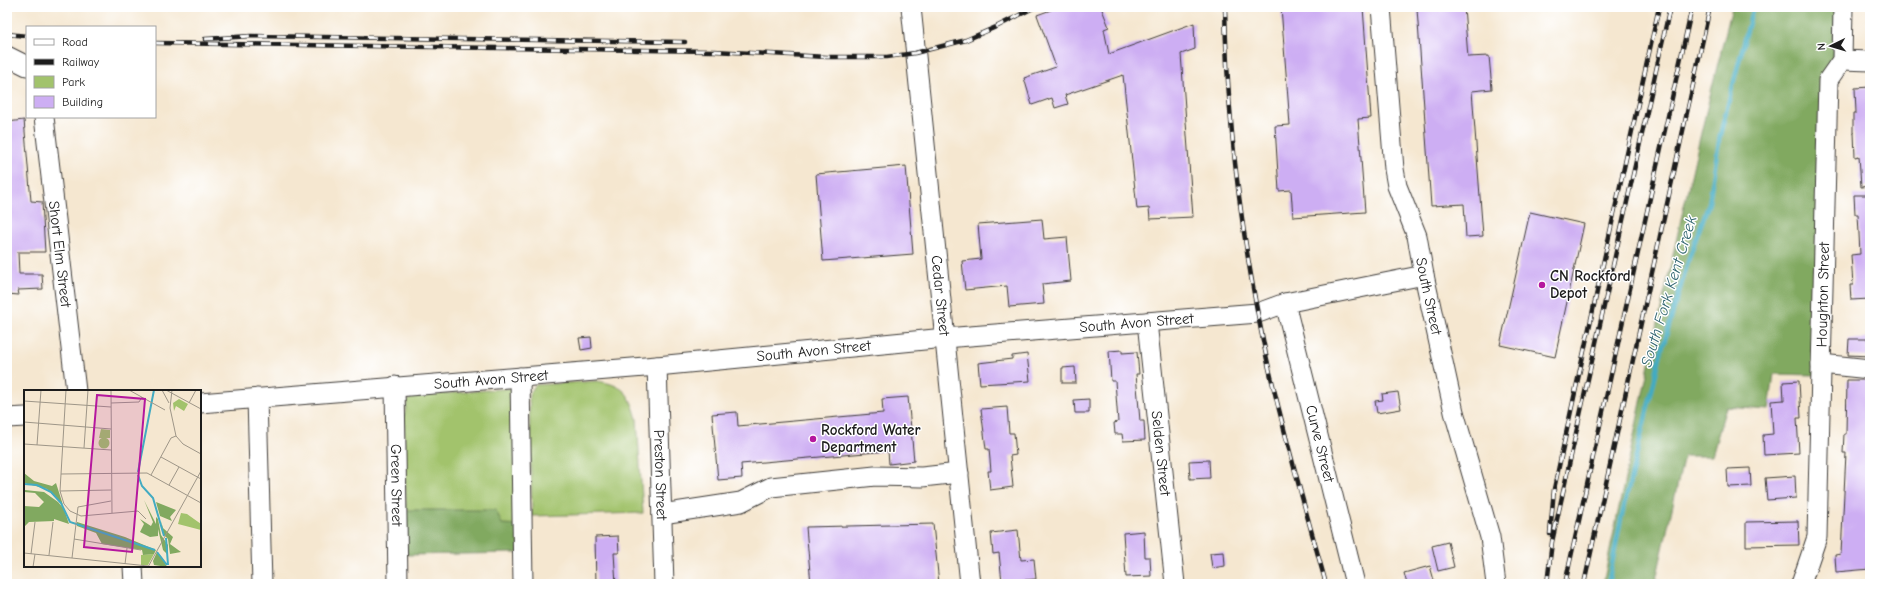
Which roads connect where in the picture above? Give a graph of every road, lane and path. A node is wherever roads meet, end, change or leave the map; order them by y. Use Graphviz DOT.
graph roads {
  1 [pos="1381,7"];
  2 [pos="1843,7"];
  3 [pos="912,15"];
  4 [pos="7,56"];
  5 [pos="1842,60"];
  6 [pos="1870,61"];
  7 [pos="26,66"];
  8 [pos="44,118"];
  9 [pos="1424,276"];
  10 [pos="1285,303"];
  11 [pos="1147,322"];
  12 [pos="945,338"];
  13 [pos="1821,364"];
  14 [pos="657,366"];
  15 [pos="1870,369"];
  16 [pos="520,376"];
  17 [pos="395,386"];
  18 [pos="76,390"];
  19 [pos="257,398"];
  20 [pos="201,403"];
  21 [pos="24,417"];
  22 [pos="7,418"];
  23 [pos="959,473"];
  24 [pos="662,514"];
  25 [pos="133,567"];
  26 [pos="134,584"];
  27 [pos="262,584"];
  28 [pos="398,584"];
  29 [pos="524,584"];
  30 [pos="664,584"];
  31 [pos="970,584"];
  32 [pos="1175,584"];
  33 [pos="1355,584"];
  34 [pos="1496,584"];
  35 [pos="1801,584"];
  1 -- 9 [label="street, South Street"];
  2 -- 5 [label="street"];
  3 -- 12 [label="street, Cedar Street"];
  4 -- 7 [label="street"];
  5 -- 6 [label="street"];
  5 -- 13 [label="street, Houghton Street"];
  8 -- 18 [label="street, Short Elm Street"];
  9 -- 10 [label="street, South Avon Street"];
  9 -- 34 [label="street, South Street"];
  10 -- 11 [label="street, South Avon Street"];
  10 -- 33 [label="street, Curve Street"];
  11 -- 12 [label="street, South Avon Street"];
  11 -- 32 [label="street, Selden Street"];
  12 -- 14 [label="street, South Avon Street"];
  12 -- 23 [label="street, Cedar Street"];
  13 -- 15 [label="street"];
  13 -- 35 [label="street, Houghton Street"];
  14 -- 16 [label="street, South Avon Street"];
  14 -- 24 [label="street, Preston Street"];
  16 -- 17 [label="street, South Avon Street"];
  16 -- 29 [label="street"];
  17 -- 19 [label="street, South Avon Street"];
  17 -- 28 [label="street, Green Street"];
  19 -- 20 [label="street, South Avon Street"];
  19 -- 27 [label="street"];
  21 -- 22 [label="street"];
  23 -- 24 [label="street"];
  23 -- 31 [label="street, Cedar Street"];
  24 -- 30 [label="street, Preston Street"];
  25 -- 26 [label="street"];
}
